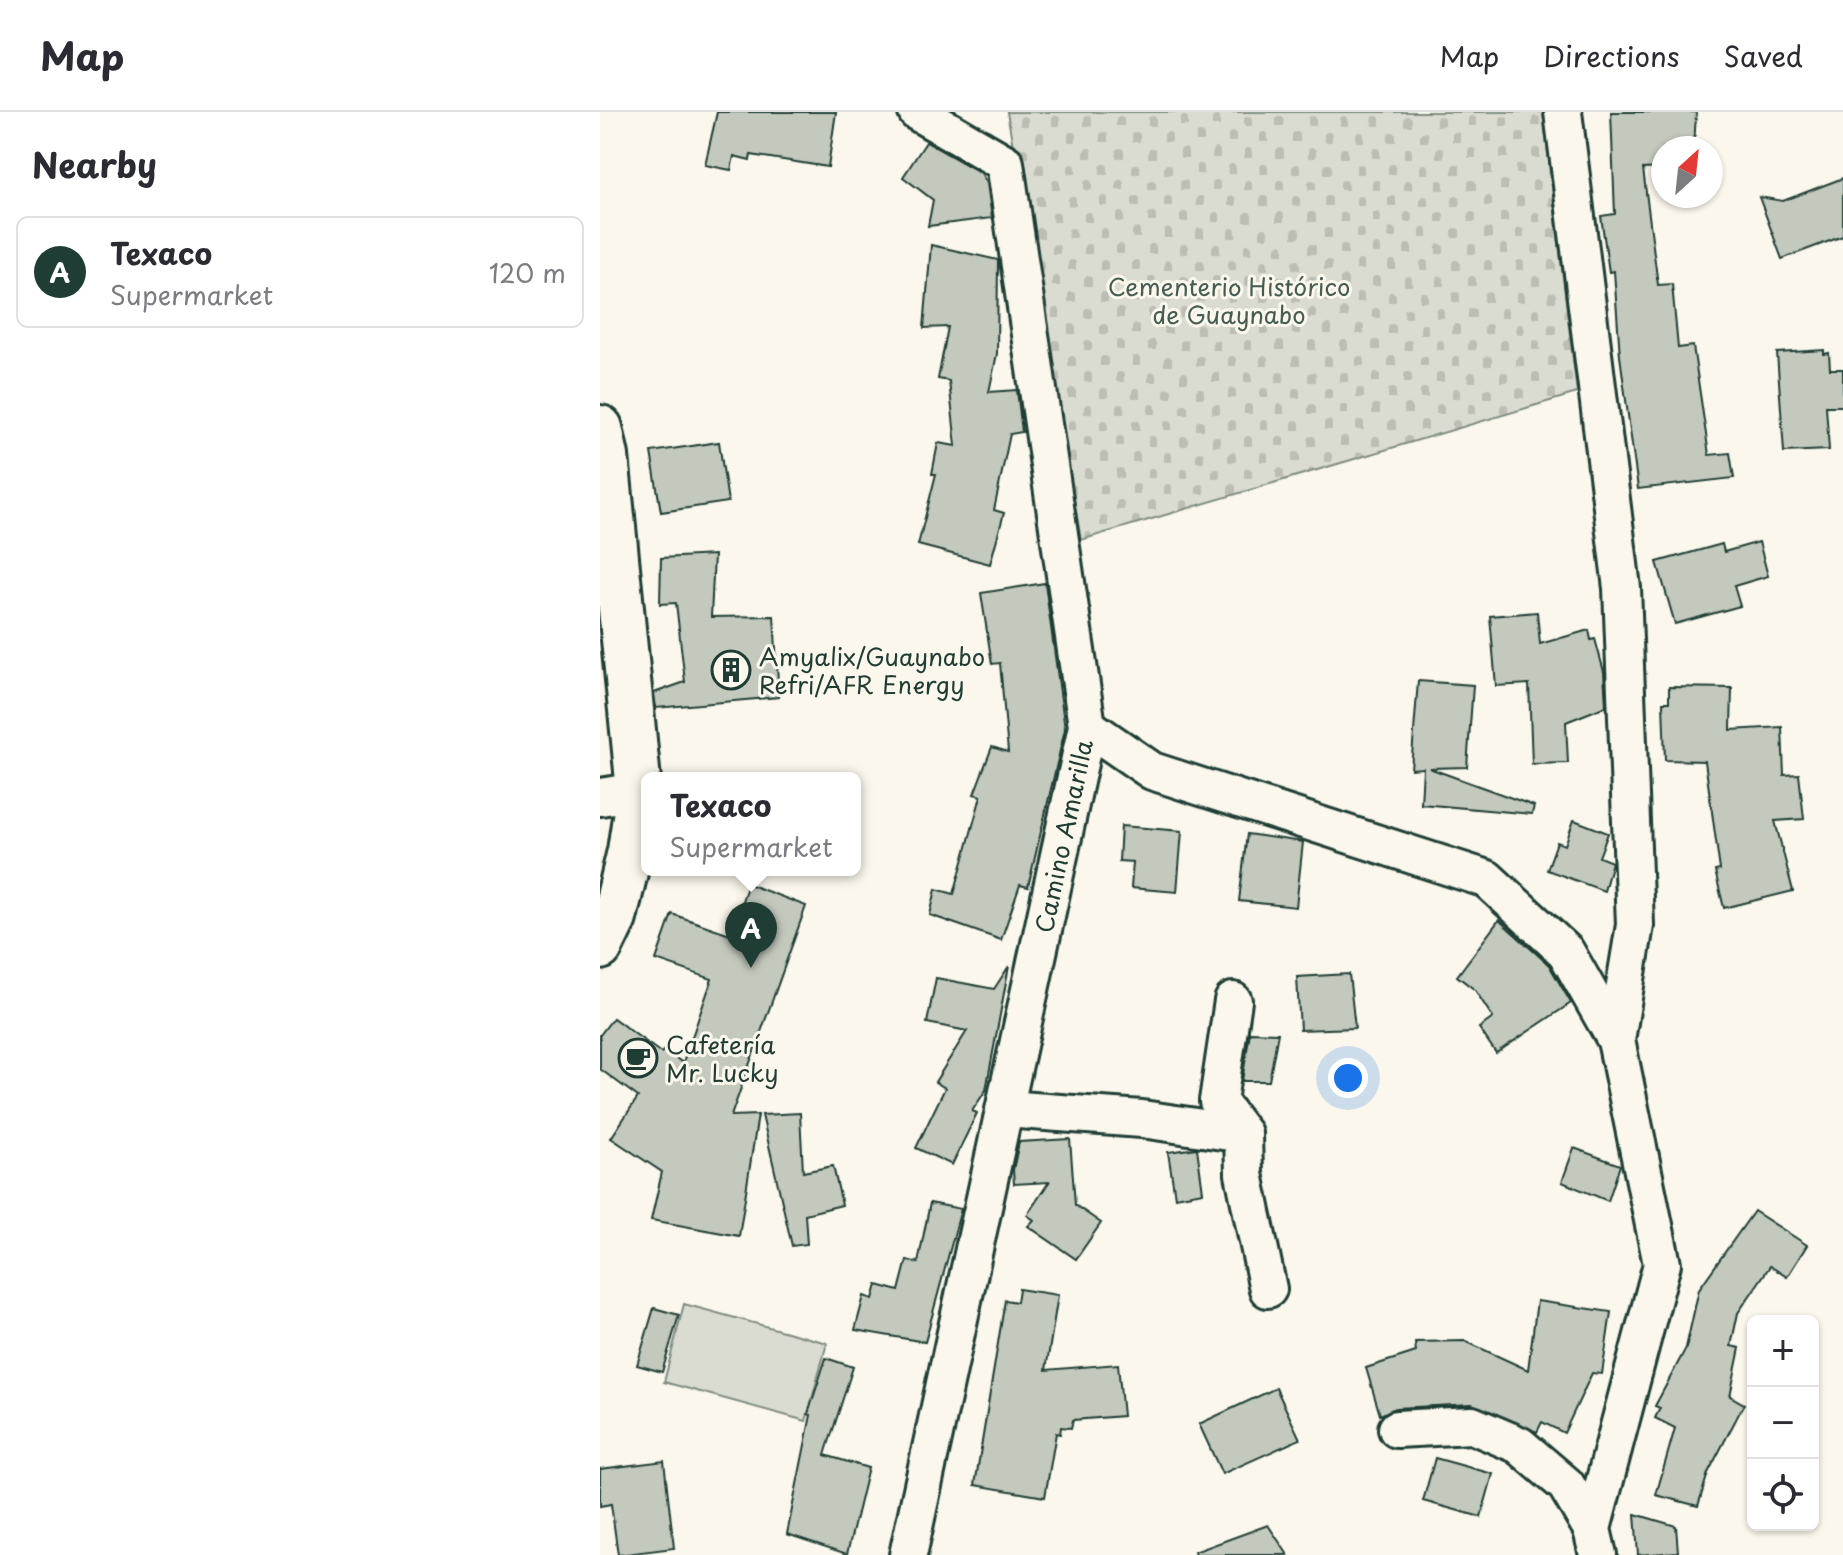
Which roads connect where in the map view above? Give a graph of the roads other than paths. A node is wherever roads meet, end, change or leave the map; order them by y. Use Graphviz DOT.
graph roads {
  1 [pos="917,112"];
  2 [pos="1563,112"];
  3 [pos="600,428"];
  4 [pos="608,560"];
  5 [pos="1087,726"];
  6 [pos="620,794"];
  7 [pos="600,947"];
  8 [pos="1233,1001"];
  9 [pos="1616,1040"];
  10 [pos="1005,1109"];
  11 [pos="1243,1134"];
  12 [pos="1268,1289"];
  13 [pos="1397,1429"];
  14 [pos="1595,1542"];
  15 [pos="908,1555"];
  1 -- 5 [label="street, Camino Amarilla"];
  2 -- 9 [label="street"];
  3 -- 4 [label="street"];
  4 -- 6 [label="street"];
  5 -- 9 [label="street"];
  5 -- 10 [label="street, Camino Amarilla"];
  6 -- 7 [label="street"];
  8 -- 11 [label="street"];
  9 -- 14 [label="street"];
  10 -- 11 [label="street"];
  10 -- 15 [label="street, Camino Amarilla"];
  11 -- 12 [label="street"];
  13 -- 14 [label="street"];
}
